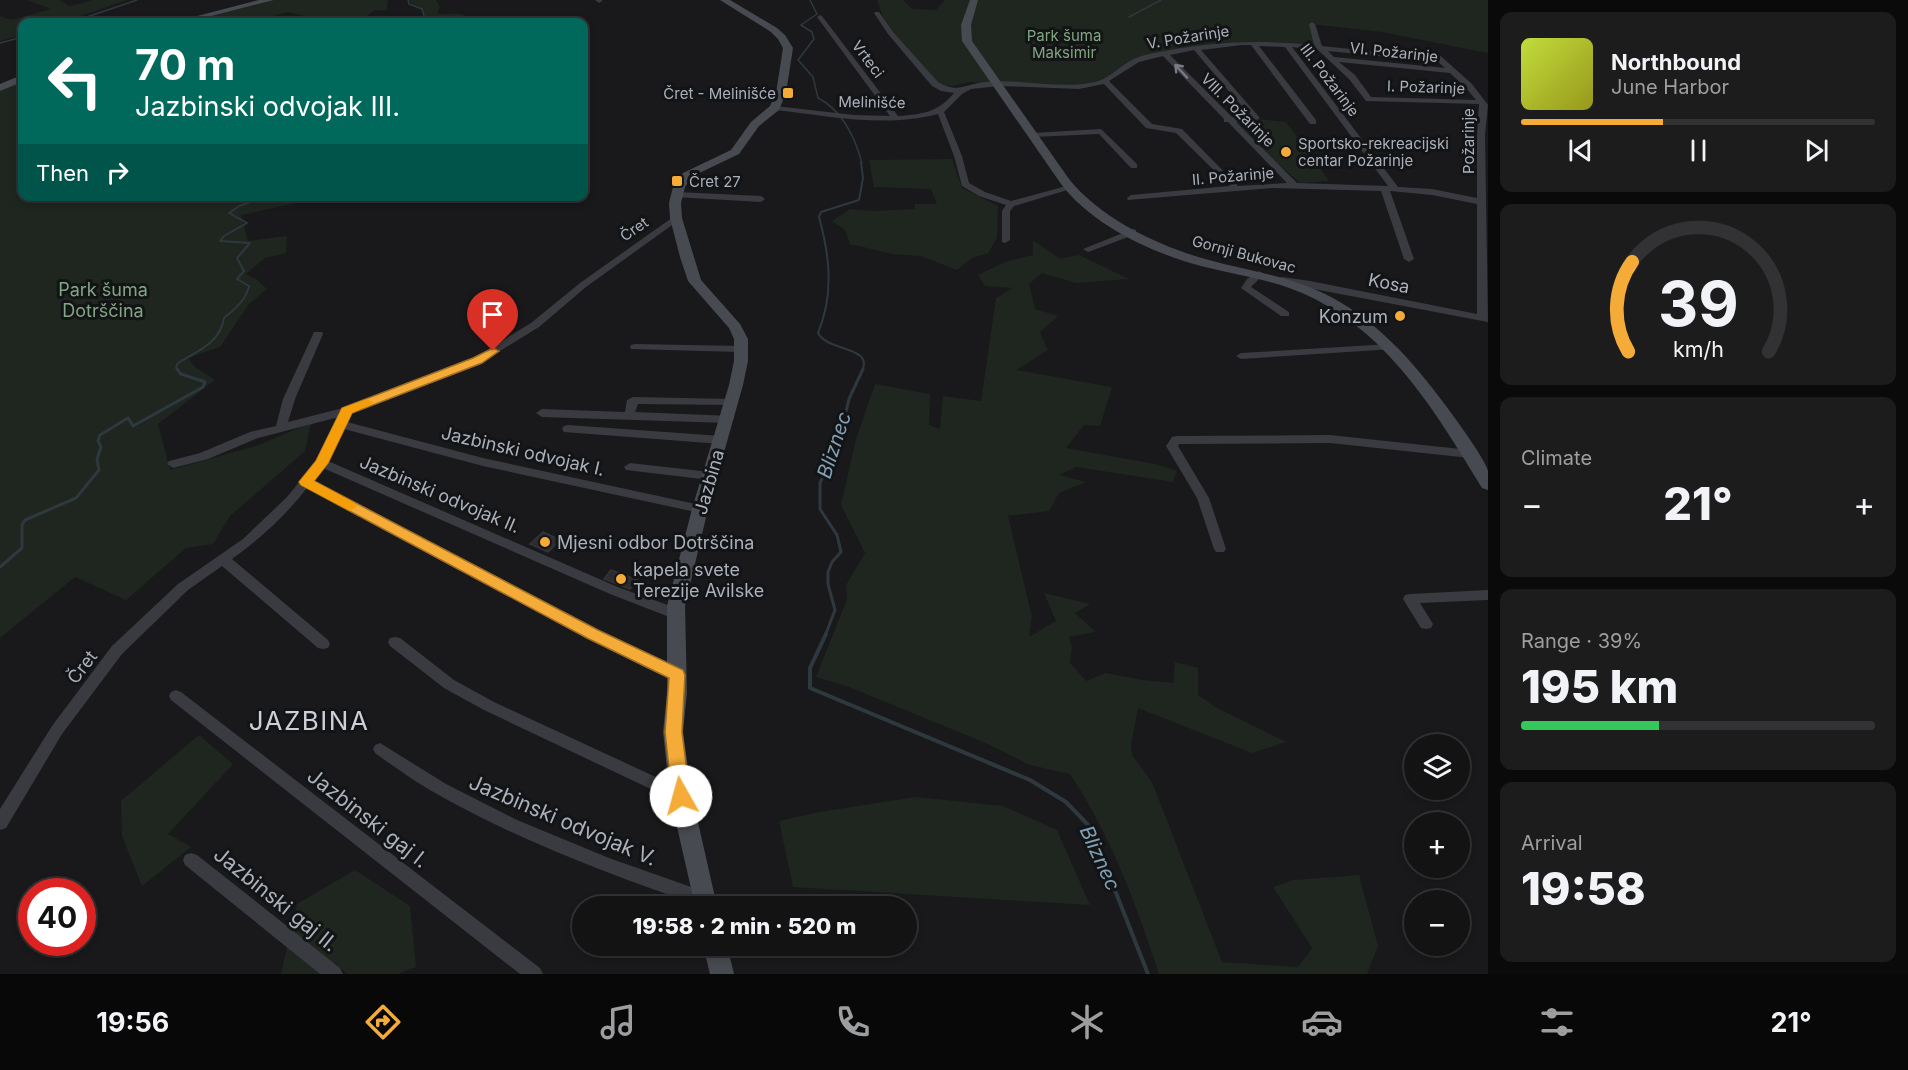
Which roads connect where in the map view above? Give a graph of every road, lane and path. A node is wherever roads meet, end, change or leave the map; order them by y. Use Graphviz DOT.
graph roads {
  1 [pos="270,0"];
  2 [pos="724,0"];
  3 [pos="974,0"];
  4 [pos="877,13"];
  5 [pos="820,16"];
  6 [pos="196,18"];
  7 [pos="1312,24"];
  8 [pos="1253,44"];
  9 [pos="1287,45"];
  10 [pos="1320,47"];
  11 [pos="1196,48"];
  12 [pos="1164,53"];
  13 [pos="1432,53"];
  14 [pos="1387,55"];
  15 [pos="1335,59"];
  16 [pos="1452,71"];
  17 [pos="18,80"];
  18 [pos="1105,81"];
  19 [pos="996,84"];
  20 [pos="0,88"];
  21 [pos="958,92"];
  22 [pos="1483,102"];
  23 [pos="775,108"];
  24 [pos="940,110"];
  25 [pos="895,117"];
  26 [pos="1227,120"];
  27 [pos="1313,122"];
  28 [pos="1033,135"];
  29 [pos="1134,166"];
  30 [pos="1485,176"];
  31 [pos="1294,185"];
  32 [pos="1235,187"];
  33 [pos="1070,188"];
  34 [pos="1384,188"];
  35 [pos="1395,189"];
  36 [pos="677,195"];
  37 [pos="1131,198"];
  38 [pos="761,199"];
  39 [pos="1482,202"];
  40 [pos="1011,204"];
  41 [pos="1485,214"];
  42 [pos="676,218"];
  43 [pos="1133,232"];
  44 [pos="1005,240"];
  45 [pos="1088,249"];
  46 [pos="1409,259"];
  47 [pos="1259,274"];
  48 [pos="1282,280"];
  49 [pos="1285,314"];
  50 [pos="1485,319"];
  51 [pos="318,334"];
  52 [pos="635,347"];
  53 [pos="1390,347"];
  54 [pos="741,350"];
  55 [pos="1241,356"];
  56 [pos="346,411"];
  57 [pos="630,411"];
  58 [pos="730,411"];
  59 [pos="542,413"];
  60 [pos="340,424"];
  61 [pos="281,429"];
  62 [pos="568,429"];
  63 [pos="721,440"];
  64 [pos="1470,454"];
  65 [pos="321,463"];
  66 [pos="173,464"];
  67 [pos="630,467"];
  68 [pos="710,476"];
  69 [pos="305,482"];
  70 [pos="1488,484"];
  71 [pos="700,509"];
  72 [pos="1220,549"];
  73 [pos="223,559"];
  74 [pos="1488,595"];
  75 [pos="677,614"];
  76 [pos="1426,624"];
  77 [pos="394,642"];
  78 [pos="323,644"];
  79 [pos="677,675"];
  80 [pos="176,696"];
  81 [pos="380,749"];
  82 [pos="681,796"];
  83 [pos="0,823"];
  84 [pos="191,860"];
  85 [pos="687,896"];
  86 [pos="703,896"];
  87 [pos="718,956"];
  88 [pos="334,974"];
  89 [pos="534,974"];
  90 [pos="722,974"];
  1 -- 6 [label="street"];
  2 -- 23 [label="street"];
  3 -- 19 [label="street, Gornji Bukovac"];
  4 -- 21 [label="street"];
  5 -- 25 [label="street, Vrteci"];
  7 -- 10 [label="street"];
  8 -- 9 [label="street, V. Požarinje"];
  8 -- 11 [label="street, V. Požarinje"];
  8 -- 27 [label="street"];
  9 -- 10 [label="street, V. Požarinje"];
  9 -- 35 [label="street, III. Požarinje"];
  10 -- 14 [label="street, V. Požarinje"];
  10 -- 15 [label="street"];
  11 -- 12 [label="street, V. Požarinje"];
  11 -- 26 [label="street"];
  12 -- 18 [label="street, V. Požarinje"];
  26 -- 12 [label="street, VIII. Požarinje, one-way"];
  13 -- 16 [label="street, Požarinje"];
  15 -- 16 [label="street, VI. Požarinje"];
  15 -- 22 [label="street, I. Požarinje"];
  16 -- 22 [label="street, Požarinje"];
  17 -- 20 [label="street"];
  18 -- 19 [label="street, V. Požarinje"];
  18 -- 32 [label="street"];
  19 -- 21 [label="street"];
  19 -- 28 [label="street, Gornji Bukovac"];
  21 -- 24 [label="street"];
  22 -- 30 [label="street, Požarinje"];
  23 -- 25 [label="street, Melinišće"];
  23 -- 36 [label="street"];
  24 -- 25 [label="street, Melinišće"];
  24 -- 40 [label="street"];
  26 -- 31 [label="street, VIII. Požarinje"];
  28 -- 29 [label="street"];
  28 -- 33 [label="street, Gornji Bukovac"];
  30 -- 39 [label="street, Požarinje"];
  31 -- 32 [label="street, II. Požarinje"];
  31 -- 34 [label="street, II. Požarinje"];
  32 -- 37 [label="street, II. Požarinje"];
  33 -- 40 [label="street"];
  33 -- 43 [label="street, Gornji Bukovac"];
  34 -- 35 [label="street, II. Požarinje"];
  34 -- 46 [label="street"];
  35 -- 39 [label="street, II. Požarinje"];
  36 -- 38 [label="street"];
  36 -- 42 [label="street, Čret"];
  39 -- 41 [label="street, Požarinje"];
  40 -- 44 [label="street"];
  41 -- 50 [label="street, Požarinje"];
  42 -- 54 [label="street, Jazbina"];
  42 -- 56 [label="street, Čret"];
  43 -- 45 [label="street"];
  43 -- 47 [label="street, Gornji Bukovac"];
  47 -- 48 [label="street, Gornji Bukovac"];
  47 -- 49 [label="street"];
  48 -- 50 [label="street, Kosa"];
  48 -- 53 [label="street, Gornji Bukovac"];
  51 -- 61 [label="street"];
  52 -- 54 [label="street"];
  53 -- 55 [label="street"];
  53 -- 64 [label="street, Gornji Bukovac"];
  54 -- 58 [label="street, Jazbina"];
  56 -- 60 [label="street, Čret"];
  56 -- 61 [label="street, Čret"];
  57 -- 58 [label="street"];
  58 -- 59 [label="street"];
  58 -- 63 [label="street, Jazbina"];
  60 -- 65 [label="street, Čret"];
  60 -- 71 [label="street, Jazbinski odvojak I."];
  61 -- 66 [label="street, Čret"];
  62 -- 63 [label="street"];
  63 -- 68 [label="street, Jazbina"];
  64 -- 70 [label="street, Gornji Bukovac"];
  64 -- 72 [label="street"];
  65 -- 69 [label="street, Čret"];
  65 -- 75 [label="street, Jazbinski odvojak II."];
  67 -- 68 [label="street"];
  68 -- 71 [label="street, Jazbina"];
  69 -- 73 [label="street, Čret"];
  69 -- 79 [label="street"];
  71 -- 75 [label="street, Jazbina"];
  73 -- 78 [label="street"];
  73 -- 83 [label="street, Čret"];
  74 -- 76 [label="street"];
  75 -- 79 [label="street, Jazbina"];
  77 -- 82 [label="street"];
  79 -- 82 [label="street, Jazbina"];
  80 -- 89 [label="street, Jazbinski gaj I."];
  81 -- 85 [label="street, Jazbinski odvojak V."];
  82 -- 86 [label="street, Jazbina"];
  84 -- 88 [label="street, Jazbinski gaj II."];
  87 -- 90 [label="street"];
}
